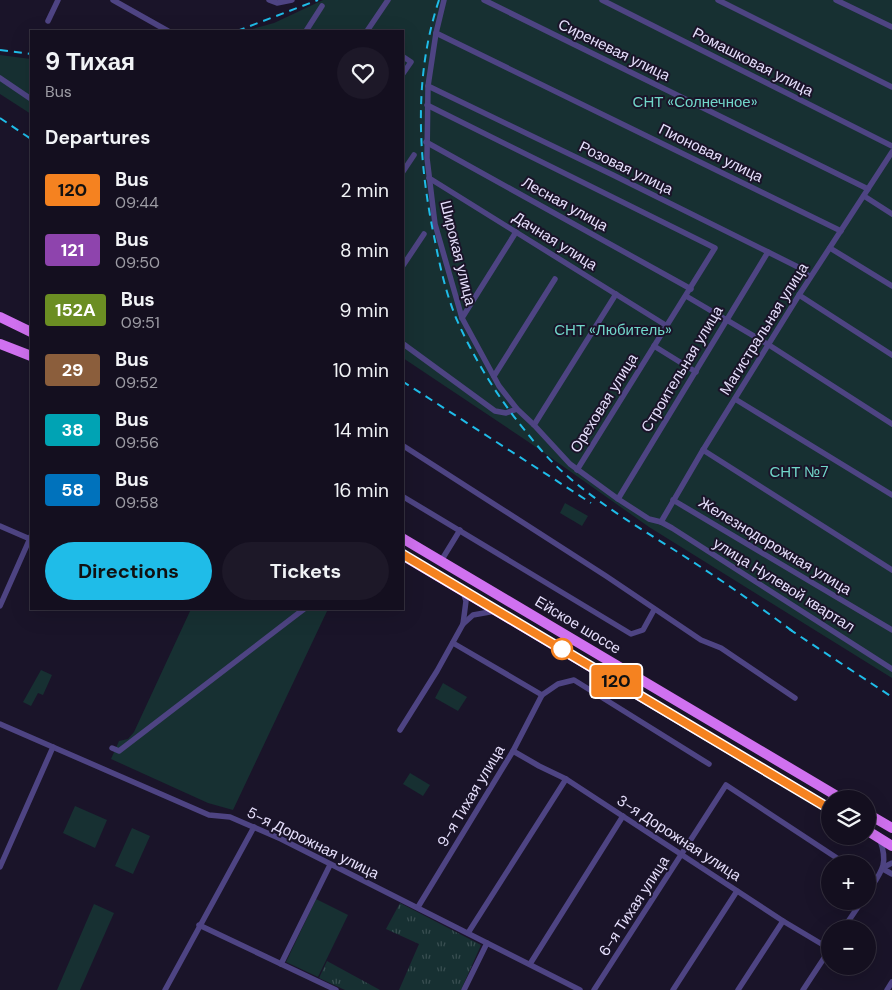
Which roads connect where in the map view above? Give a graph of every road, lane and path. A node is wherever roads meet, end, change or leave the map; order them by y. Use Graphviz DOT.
graph roads {
  1 [pos="58,0"];
  2 [pos="114,0"];
  3 [pos="269,0"];
  4 [pos="292,0"];
  5 [pos="388,0"];
  6 [pos="444,0"];
  7 [pos="484,0"];
  8 [pos="602,0"];
  9 [pos="718,0"];
  10 [pos="836,0"];
  11 [pos="322,6"];
  12 [pos="48,21"];
  13 [pos="892,27"];
  14 [pos="166,30"];
  15 [pos="307,30"];
  16 [pos="369,30"];
  17 [pos="436,33"];
  18 [pos="404,57"];
  19 [pos="404,72"];
  20 [pos="0,78"];
  21 [pos="428,86"];
  22 [pos="892,87"];
  23 [pos="30,98"];
  24 [pos="427,105"];
  25 [pos="426,142"];
  26 [pos="892,146"];
  27 [pos="892,152"];
  28 [pos="414,154"];
  29 [pos="404,170"];
  30 [pos="429,178"];
  31 [pos="868,189"];
  32 [pos="864,196"];
  33 [pos="892,214"];
  34 [pos="840,231"];
  35 [pos="516,232"];
  36 [pos="424,234"];
  37 [pos="830,248"];
  38 [pos="768,252"];
  39 [pos="404,264"];
  40 [pos="810,278"];
  41 [pos="555,279"];
  42 [pos="892,286"];
  43 [pos="691,289"];
  44 [pos="616,294"];
  45 [pos="799,295"];
  46 [pos="686,296"];
  47 [pos="0,317"];
  48 [pos="462,318"];
  49 [pos="727,319"];
  50 [pos="667,326"];
  51 [pos="30,332"];
  52 [pos="0,344"];
  53 [pos="404,344"];
  54 [pos="769,345"];
  55 [pos="654,346"];
  56 [pos="892,355"];
  57 [pos="30,356"];
  58 [pos="696,372"];
  59 [pos="494,376"];
  60 [pos="736,399"];
  61 [pos="516,409"];
  62 [pos="534,424"];
  63 [pos="892,424"];
  64 [pos="404,446"];
  65 [pos="703,450"];
  66 [pos="577,470"];
  67 [pos="892,495"];
  68 [pos="404,497"];
  69 [pos="618,499"];
  70 [pos="673,500"];
  71 [pos="661,522"];
  72 [pos="0,526"];
  73 [pos="460,530"];
  74 [pos="30,537"];
  75 [pos="30,539"];
  76 [pos="404,539"];
  77 [pos="404,555"];
  78 [pos="441,560"];
  79 [pos="892,570"];
  80 [pos="462,590"];
  81 [pos="0,606"];
  82 [pos="303,610"];
  83 [pos="497,610"];
  84 [pos="654,610"];
  85 [pos="463,624"];
  86 [pos="892,630"];
  87 [pos="453,643"];
  88 [pos="892,668"];
  89 [pos="542,695"];
  90 [pos="794,698"];
  91 [pos="0,724"];
  92 [pos="400,730"];
  93 [pos="53,747"];
  94 [pos="112,748"];
  95 [pos="513,751"];
  96 [pos="709,764"];
  97 [pos="566,779"];
  98 [pos="827,790"];
  99 [pos="821,804"];
  100 [pos="623,816"];
  101 [pos="876,819"];
  102 [pos="254,827"];
  103 [pos="892,828"];
  104 [pos="876,836"];
  105 [pos="880,838"];
  106 [pos="892,846"];
  107 [pos="682,855"];
  108 [pos="832,855"];
  109 [pos="892,863"];
  110 [pos="330,865"];
  111 [pos="0,866"];
  112 [pos="883,868"];
  113 [pos="892,874"];
  114 [pos="876,879"];
  115 [pos="737,890"];
  116 [pos="418,907"];
  117 [pos="783,921"];
  118 [pos="199,925"];
  119 [pos="468,933"];
  120 [pos="486,943"];
  121 [pos="821,944"];
  122 [pos="821,963"];
  123 [pos="281,964"];
  124 [pos="530,964"];
  125 [pos="892,982"];
  126 [pos="165,990"];
  127 [pos="336,990"];
  128 [pos="464,990"];
  129 [pos="580,990"];
  130 [pos="594,990"];
  131 [pos="673,990"];
  132 [pos="738,990"];
  133 [pos="803,990"];
  134 [pos="887,990"];
  1 -- 12 [label="street"];
  2 -- 14 [label="street"];
  3 -- 4 [label="street"];
  5 -- 16 [label="street"];
  6 -- 17 [label="street, Широкая улица"];
  7 -- 31 [label="street, Сиреневая улица"];
  8 -- 26 [label="street, Ромашковая улица"];
  9 -- 22 [label="street"];
  10 -- 13 [label="street"];
  11 -- 15 [label="street"];
  17 -- 21 [label="street, Широкая улица"];
  17 -- 34 [label="street, Пионовая улица"];
  18 -- 19 [label="street"];
  20 -- 23 [label="street"];
  21 -- 24 [label="street, Широкая улица"];
  21 -- 38 [label="street, Розовая улица"];
  24 -- 25 [label="street, Широкая улица"];
  24 -- 43 [label="street, Ореховая улица"];
  25 -- 30 [label="street, Широкая улица"];
  25 -- 43 [label="street, Лесная улица"];
  27 -- 31 [label="street, Магистральная улица"];
  28 -- 29 [label="street"];
  30 -- 35 [label="street, Дачная улица"];
  30 -- 48 [label="street, Широкая улица"];
  31 -- 32 [label="street, Магистральная улица"];
  32 -- 33 [label="street"];
  32 -- 34 [label="street, Магистральная улица"];
  34 -- 37 [label="street, Магистральная улица"];
  35 -- 44 [label="street, Дачная улица"];
  35 -- 48 [label="street"];
  36 -- 39 [label="street"];
  37 -- 40 [label="street, Магистральная улица"];
  37 -- 42 [label="street"];
  38 -- 40 [label="street, Розовая улица"];
  38 -- 49 [label="street, Строительная улица"];
  40 -- 45 [label="street, Магистральная улица"];
  41 -- 59 [label="street"];
  43 -- 46 [label="street, Ореховая улица"];
  44 -- 50 [label="street, Дачная улица"];
  44 -- 62 [label="street"];
  45 -- 54 [label="street, Магистральная улица"];
  45 -- 56 [label="street"];
  46 -- 49 [label="street"];
  46 -- 50 [label="street, Ореховая улица"];
  47 -- 51 [label="main road"];
  48 -- 59 [label="street, Широкая улица"];
  49 -- 54 [label="street"];
  49 -- 58 [label="street, Строительная улица"];
  50 -- 55 [label="street, Ореховая улица"];
  52 -- 57 [label="main road"];
  53 -- 61 [label="street"];
  54 -- 60 [label="street, Магистральная улица"];
  54 -- 63 [label="street"];
  55 -- 58 [label="street"];
  55 -- 66 [label="street, Ореховая улица"];
  58 -- 69 [label="street, Строительная улица"];
  59 -- 61 [label="street, Широкая улица"];
  60 -- 65 [label="street, Магистральная улица"];
  60 -- 67 [label="street"];
  61 -- 62 [label="street, Широкая улица"];
  62 -- 66 [label="street, Широкая улица"];
  64 -- 84 [label="street"];
  65 -- 70 [label="street, Магистральная улица"];
  65 -- 79 [label="street"];
  66 -- 69 [label="street, Широкая улица"];
  68 -- 73 [label="street"];
  69 -- 71 [label="street, Широкая улица"];
  70 -- 71 [label="street, Магистральная улица"];
  70 -- 86 [label="street, Железнодорожная улица"];
  71 -- 88 [label="street, улица Нулевой квартал"];
  72 -- 74 [label="street"];
  73 -- 78 [label="street"];
  73 -- 84 [label="street"];
  75 -- 81 [label="street"];
  76 -- 78 [label="main road, Ейское шоссе"];
  77 -- 80 [label="main road, Ейское шоссе"];
  78 -- 98 [label="main road, Ейское шоссе"];
  80 -- 83 [label="main road, Ейское шоссе"];
  80 -- 85 [label="street"];
  82 -- 94 [label="street"];
  83 -- 85 [label="street"];
  83 -- 99 [label="main road, Ейское шоссе"];
  84 -- 90 [label="street"];
  85 -- 87 [label="street"];
  87 -- 89 [label="street"];
  87 -- 92 [label="street"];
  89 -- 95 [label="street, 9-я Тихая улица"];
  89 -- 96 [label="street"];
  91 -- 93 [label="street, 5-я Дорожная улица"];
  93 -- 102 [label="street, 5-я Дорожная улица"];
  93 -- 111 [label="street"];
  95 -- 97 [label="street, 3-я Дорожная улица"];
  95 -- 116 [label="street, 9-я Тихая улица"];
  97 -- 100 [label="street, 3-я Дорожная улица"];
  97 -- 119 [label="street"];
  100 -- 107 [label="street, 3-я Дорожная улица"];
  100 -- 124 [label="street"];
  101 -- 103 [label="main road"];
  102 -- 110 [label="street, 5-я Дорожная улица"];
  102 -- 118 [label="street"];
  104 -- 105 [label="main road"];
  105 -- 106 [label="main road"];
  105 -- 112 [label="street"];
  107 -- 108 [label="street, 6-я Тихая улица"];
  107 -- 115 [label="street, 3-я Дорожная улица"];
  107 -- 130 [label="street, 6-я Тихая улица"];
  109 -- 112 [label="street"];
  110 -- 116 [label="street, 5-я Дорожная улица"];
  110 -- 123 [label="street"];
  112 -- 113 [label="street"];
  112 -- 114 [label="street"];
  115 -- 117 [label="street, 3-я Дорожная улица"];
  115 -- 131 [label="street"];
  116 -- 119 [label="street, 5-я Дорожная улица"];
  117 -- 121 [label="street, 3-я Дорожная улица"];
  117 -- 132 [label="street"];
  118 -- 123 [label="street"];
  118 -- 126 [label="street"];
  119 -- 120 [label="street, 5-я Дорожная улица"];
  120 -- 124 [label="street, 5-я Дорожная улица"];
  120 -- 128 [label="street"];
  122 -- 133 [label="street"];
  123 -- 127 [label="street"];
  124 -- 129 [label="street, 5-я Дорожная улица"];
  125 -- 134 [label="street"];
}
